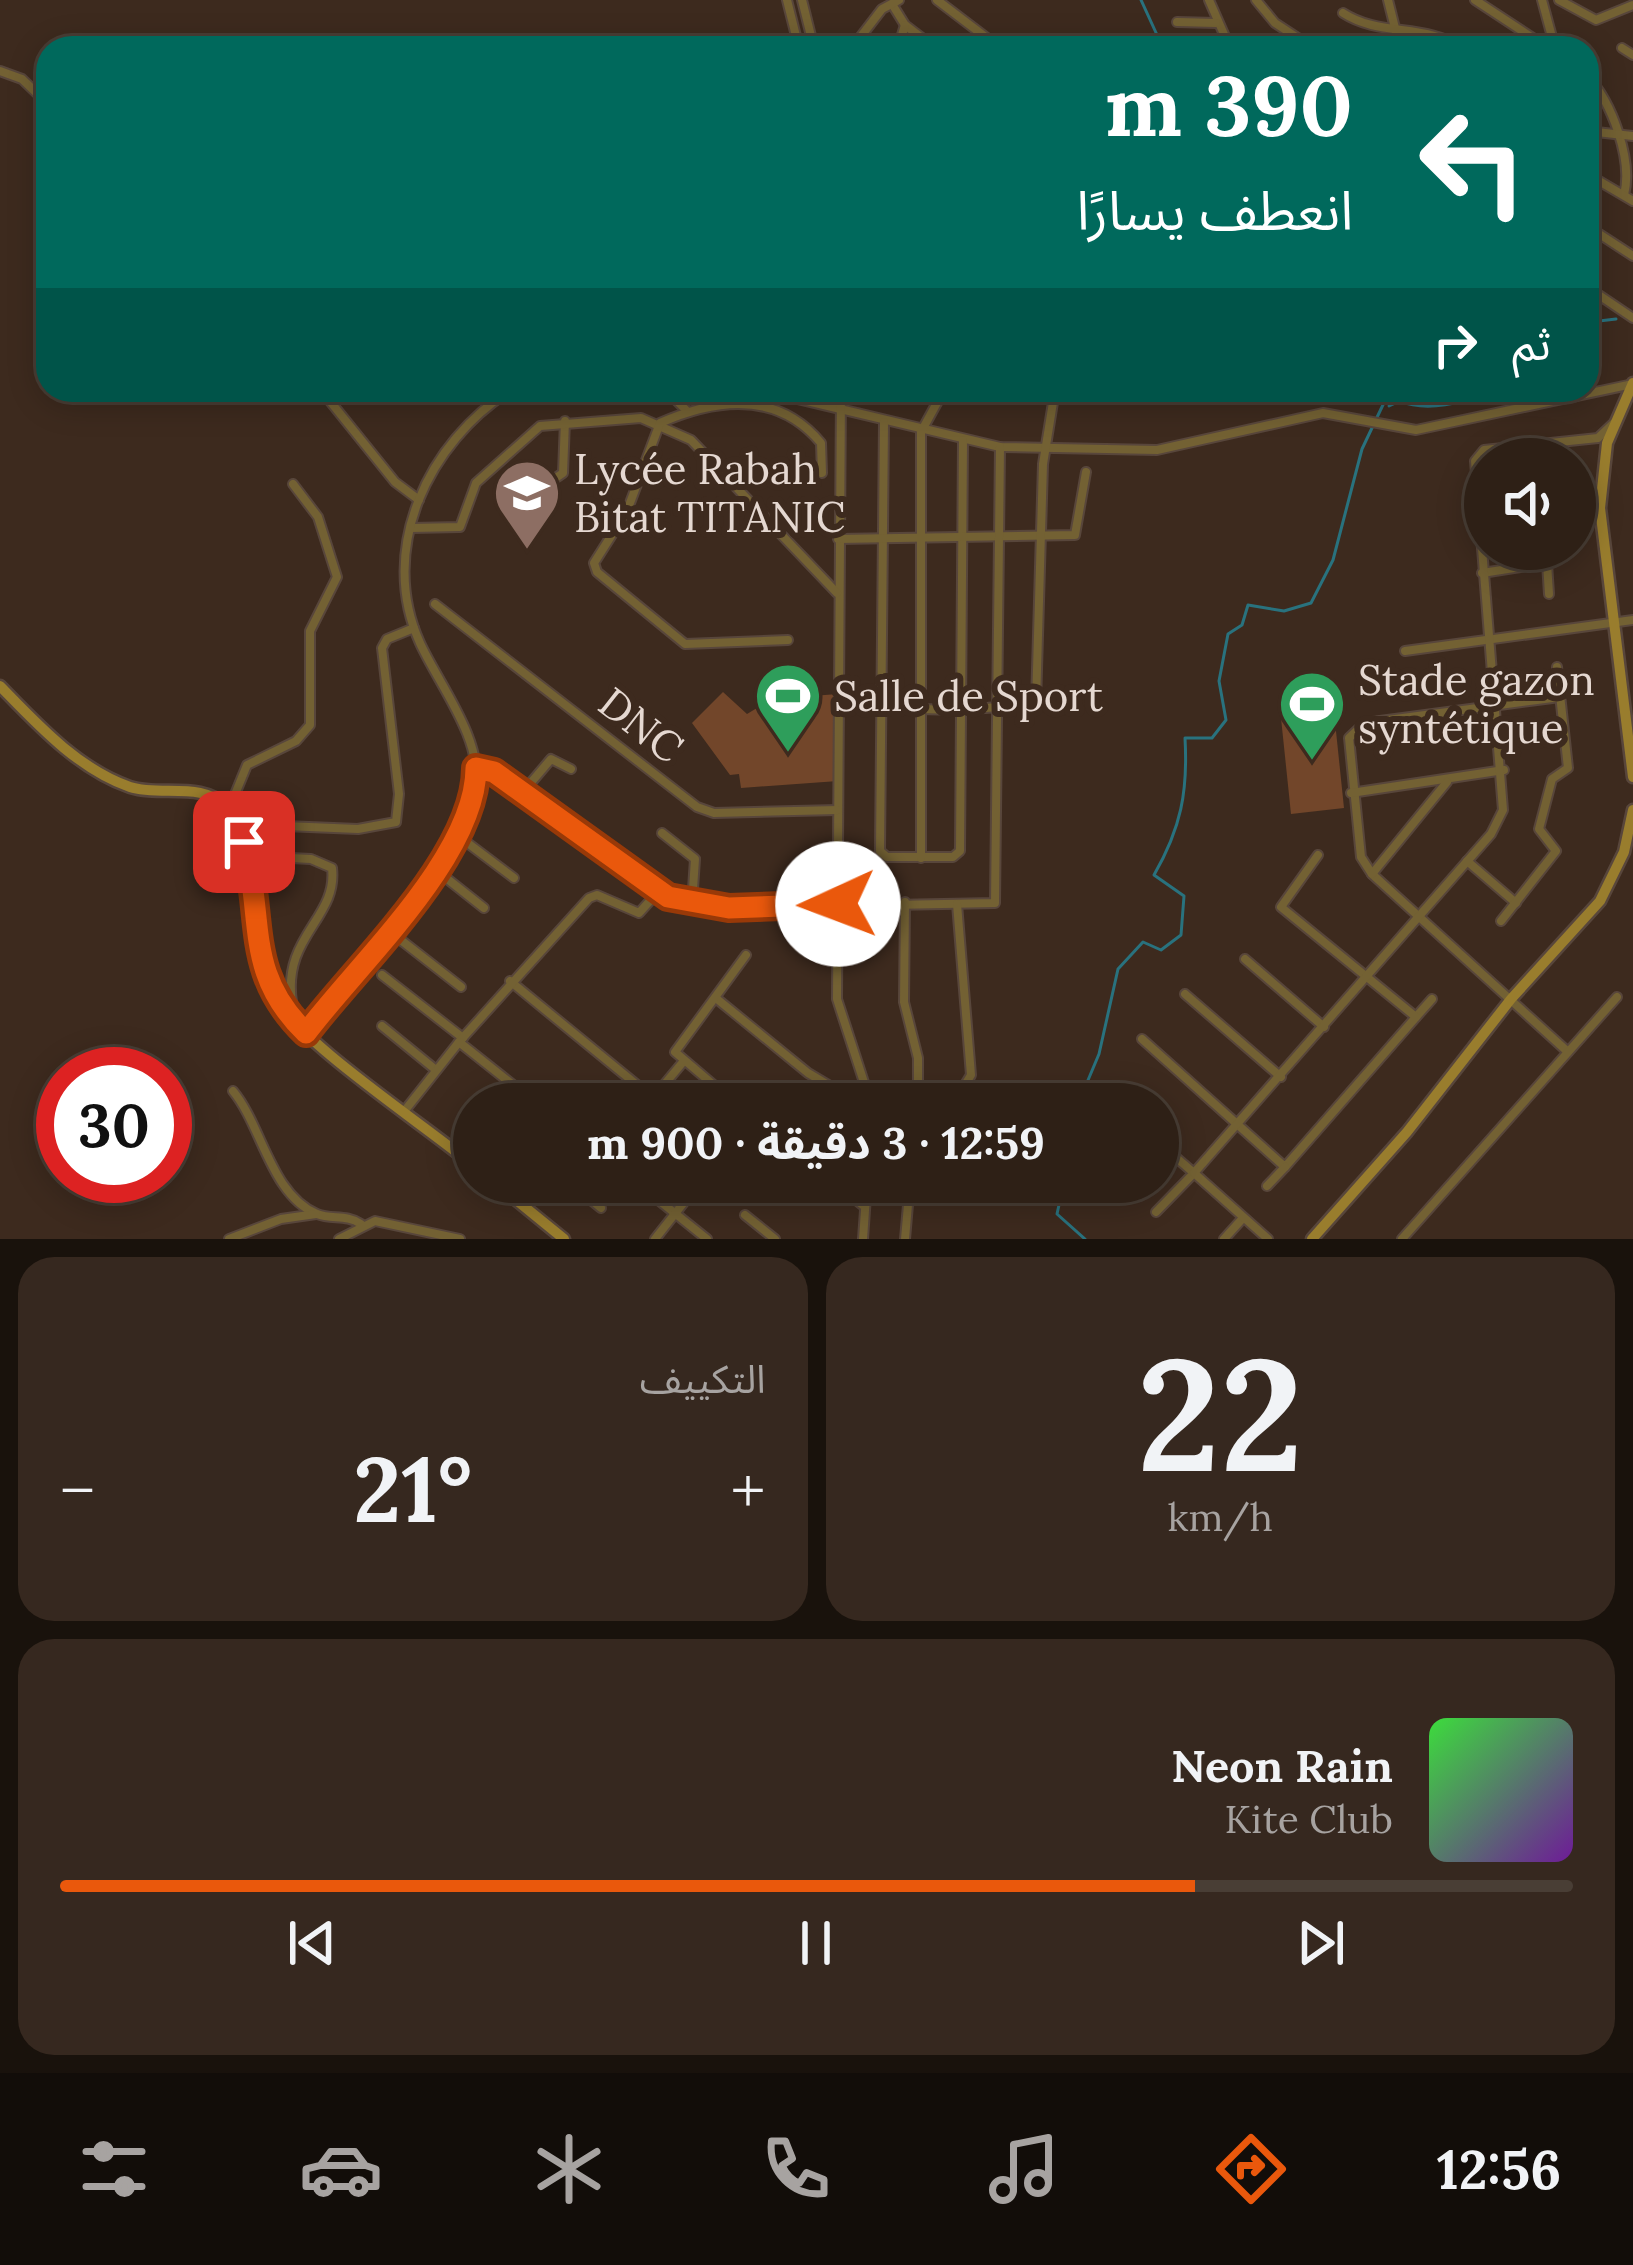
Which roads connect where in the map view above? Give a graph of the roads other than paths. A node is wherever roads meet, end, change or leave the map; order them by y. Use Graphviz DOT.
graph roads {
  1 [pos="787,0"];
  2 [pos="802,0"];
  3 [pos="937,0"];
  4 [pos="1209,0"];
  5 [pos="1256,0"];
  6 [pos="1388,0"];
  7 [pos="1475,0"];
  8 [pos="1542,0"];
  9 [pos="1559,0"];
  10 [pos="896,2"];
  11 [pos="1633,5"];
  12 [pos="1343,13"];
  13 [pos="1177,22"];
  14 [pos="1216,23"];
  15 [pos="905,25"];
  16 [pos="1395,28"];
  17 [pos="796,36"];
  18 [pos="811,36"];
  19 [pos="860,36"];
  20 [pos="902,36"];
  21 [pos="919,36"];
  22 [pos="984,36"];
  23 [pos="1224,36"];
  24 [pos="1296,36"];
  25 [pos="1397,36"];
  26 [pos="1439,36"];
  27 [pos="1532,36"];
  28 [pos="1549,36"];
  29 [pos="1622,48"];
  30 [pos="1633,55"];
  31 [pos="0,71"];
  32 [pos="36,92"];
  33 [pos="1599,97"];
  34 [pos="1599,132"];
  35 [pos="1620,133"];
  36 [pos="1633,136"];
  37 [pos="1599,181"];
  38 [pos="1628,198"];
  39 [pos="1599,234"];
  40 [pos="1633,256"];
  41 [pos="1599,295"];
  42 [pos="1633,318"];
  43 [pos="1633,384"];
  44 [pos="1599,391"];
  45 [pos="331,402"];
  46 [pos="496,402"];
  47 [pos="678,402"];
  48 [pos="808,402"];
  49 [pos="840,402"];
  50 [pos="937,402"];
  51 [pos="1052,402"];
  52 [pos="1548,402"];
  53 [pos="840,410"];
  54 [pos="688,412"];
  55 [pos="565,421"];
  56 [pos="884,422"];
  57 [pos="1616,422"];
  58 [pos="660,423"];
  59 [pos="921,432"];
  60 [pos="1596,438"];
  61 [pos="963,440"];
  62 [pos="1000,447"];
  63 [pos="1046,450"];
  64 [pos="1086,472"];
  65 [pos="821,473"];
  66 [pos="292,484"];
  67 [pos="419,500"];
  68 [pos="544,503"];
  69 [pos="410,528"];
  70 [pos="959,537"];
  71 [pos="997,537"];
  72 [pos="1040,537"];
  73 [pos="920,538"];
  74 [pos="838,539"];
  75 [pos="884,539"];
  76 [pos="1496,570"];
  77 [pos="1547,570"];
  78 [pos="1482,572"];
  79 [pos="838,594"];
  80 [pos="1549,594"];
  81 [pos="435,604"];
  82 [pos="1633,620"];
  83 [pos="1614,622"];
  84 [pos="414,628"];
  85 [pos="1489,638"];
  86 [pos="788,640"];
  87 [pos="1405,651"];
  88 [pos="1557,667"];
  89 [pos="0,686"];
  90 [pos="1560,697"];
  91 [pos="1497,705"];
  92 [pos="838,707"];
  93 [pos="998,709"];
  94 [pos="880,710"];
  95 [pos="958,710"];
  96 [pos="919,711"];
  97 [pos="476,768"];
  98 [pos="571,769"];
  99 [pos="1504,770"];
  100 [pos="1633,777"];
  101 [pos="1448,781"];
  102 [pos="523,792"];
  103 [pos="1352,794"];
  104 [pos="229,809"];
  105 [pos="838,810"];
  106 [pos="1633,810"];
  107 [pos="238,824"];
  108 [pos="662,832"];
  109 [pos="457,835"];
  110 [pos="1318,855"];
  111 [pos="248,856"];
  112 [pos="921,858"];
  113 [pos="1467,861"];
  114 [pos="436,870"];
  115 [pos="1372,874"];
  116 [pos="514,878"];
  117 [pos="658,892"];
  118 [pos="905,902"];
  119 [pos="692,904"];
  120 [pos="838,904"];
  121 [pos="957,904"];
  122 [pos="1516,904"];
  123 [pos="484,908"];
  124 [pos="1416,917"];
  125 [pos="1501,921"];
  126 [pos="388,929"];
  127 [pos="746,955"];
  128 [pos="1245,959"];
  129 [pos="382,975"];
  130 [pos="1366,980"];
  131 [pos="510,981"];
  132 [pos="461,987"];
  133 [pos="1185,994"];
  134 [pos="1617,997"];
  135 [pos="717,999"];
  136 [pos="1432,999"];
  137 [pos="1510,1000"];
  138 [pos="284,1011"];
  139 [pos="1416,1017"];
  140 [pos="382,1026"];
  141 [pos="1324,1027"];
  142 [pos="306,1033"];
  143 [pos="1142,1039"];
  144 [pos="461,1040"];
  145 [pos="1568,1052"];
  146 [pos="683,1062"];
  147 [pos="436,1070"];
  148 [pos="1281,1077"];
  149 [pos="513,1083"];
  150 [pos="630,1083"];
  151 [pos="666,1083"];
  152 [pos="710,1083"];
  153 [pos="825,1083"];
  154 [pos="864,1083"];
  155 [pos="919,1083"];
  156 [pos="966,1083"];
  157 [pos="232,1091"];
  158 [pos="406,1109"];
  159 [pos="1238,1126"];
  160 [pos="453,1148"];
  161 [pos="1179,1161"];
  162 [pos="1286,1166"];
  163 [pos="1194,1174"];
  164 [pos="1267,1186"];
  165 [pos="520,1203"];
  166 [pos="595,1203"];
  167 [pos="662,1203"];
  168 [pos="684,1203"];
  169 [pos="861,1203"];
  170 [pos="866,1203"];
  171 [pos="908,1203"];
  172 [pos="866,1207"];
  173 [pos="601,1208"];
  174 [pos="1156,1212"];
  175 [pos="317,1214"];
  176 [pos="675,1214"];
  177 [pos="745,1215"];
  178 [pos="1243,1218"];
  179 [pos="361,1224"];
  180 [pos="773,1238"];
  181 [pos="230,1239"];
  182 [pos="339,1239"];
  183 [pos="460,1239"];
  184 [pos="564,1239"];
  185 [pos="655,1239"];
  186 [pos="707,1239"];
  187 [pos="862,1239"];
  188 [pos="905,1239"];
  189 [pos="1223,1239"];
  190 [pos="1268,1239"];
  191 [pos="1312,1239"];
  192 [pos="1402,1239"];
  1 -- 17 [label="street"];
  2 -- 18 [label="street"];
  3 -- 22 [label="street"];
  4 -- 14 [label="street"];
  5 -- 24 [label="street"];
  6 -- 16 [label="street"];
  7 -- 27 [label="street"];
  8 -- 28 [label="street"];
  9 -- 11 [label="street"];
  10 -- 15 [label="street"];
  10 -- 19 [label="street"];
  12 -- 16 [label="street"];
  13 -- 14 [label="street"];
  14 -- 23 [label="street"];
  15 -- 20 [label="street"];
  15 -- 21 [label="street"];
  16 -- 25 [label="street"];
  16 -- 26 [label="street"];
  29 -- 30 [label="street"];
  31 -- 32 [label="street"];
  33 -- 35 [label="street"];
  34 -- 35 [label="street"];
  35 -- 36 [label="street"];
  35 -- 38 [label="street"];
  37 -- 38 [label="street"];
  39 -- 40 [label="street"];
  41 -- 42 [label="street"];
  43 -- 44 [label="street"];
  43 -- 57 [label="main road"];
  45 -- 67 [label="street"];
  46 -- 67 [label="street"];
  47 -- 54 [label="street"];
  48 -- 53 [label="street"];
  49 -- 53 [label="street"];
  50 -- 59 [label="street"];
  51 -- 63 [label="street"];
  52 -- 63 [label="street"];
  53 -- 56 [label="street"];
  53 -- 74 [label="street"];
  54 -- 58 [label="street"];
  54 -- 65 [label="street"];
  55 -- 58 [label="street"];
  55 -- 68 [label="street"];
  55 -- 69 [label="street"];
  56 -- 59 [label="street"];
  56 -- 75 [label="street"];
  57 -- 60 [label="street"];
  57 -- 83 [label="main road"];
  58 -- 79 [label="street"];
  58 -- 86 [label="street"];
  59 -- 61 [label="street"];
  59 -- 73 [label="street"];
  61 -- 62 [label="street"];
  61 -- 70 [label="street"];
  62 -- 63 [label="street"];
  62 -- 71 [label="street"];
  63 -- 72 [label="street"];
  64 -- 72 [label="street"];
  66 -- 104 [label="street"];
  67 -- 69 [label="street"];
  69 -- 84 [label="street"];
  70 -- 71 [label="street"];
  70 -- 73 [label="street"];
  70 -- 95 [label="street"];
  71 -- 72 [label="street"];
  71 -- 93 [label="street"];
  72 -- 93 [label="street"];
  73 -- 75 [label="street"];
  73 -- 96 [label="street"];
  74 -- 75 [label="street"];
  74 -- 79 [label="street"];
  75 -- 94 [label="street"];
  76 -- 78 [label="street"];
  77 -- 80 [label="street"];
  78 -- 85 [label="street"];
  79 -- 92 [label="street"];
  81 -- 105 [label="street, DNC"];
  82 -- 83 [label="street"];
  83 -- 85 [label="street"];
  83 -- 100 [label="main road"];
  84 -- 97 [label="street"];
  84 -- 107 [label="street"];
  85 -- 87 [label="street"];
  85 -- 91 [label="street"];
  88 -- 90 [label="street"];
  89 -- 104 [label="main road"];
  90 -- 91 [label="street"];
  90 -- 122 [label="street"];
  91 -- 99 [label="street"];
  91 -- 103 [label="street"];
  92 -- 94 [label="street"];
  92 -- 105 [label="street"];
  93 -- 95 [label="street"];
  93 -- 121 [label="street"];
  94 -- 96 [label="street"];
  94 -- 112 [label="street"];
  95 -- 96 [label="street"];
  95 -- 112 [label="street"];
  96 -- 112 [label="street"];
  97 -- 102 [label="street"];
  97 -- 109 [label="street"];
  98 -- 102 [label="street"];
  99 -- 101 [label="street"];
  99 -- 113 [label="street"];
  101 -- 103 [label="street"];
  101 -- 115 [label="street"];
  102 -- 117 [label="street"];
  103 -- 115 [label="street"];
  104 -- 107 [label="main road"];
  105 -- 120 [label="street"];
  106 -- 137 [label="main road"];
  107 -- 111 [label="main road"];
  108 -- 119 [label="street"];
  109 -- 114 [label="street"];
  109 -- 116 [label="street"];
  110 -- 130 [label="street"];
  111 -- 138 [label="main road"];
  111 -- 138 [label="street"];
  113 -- 122 [label="street"];
  113 -- 124 [label="street"];
  114 -- 123 [label="street"];
  114 -- 126 [label="street"];
  115 -- 124 [label="street"];
  117 -- 119 [label="street"];
  117 -- 131 [label="street"];
  118 -- 120 [label="street"];
  118 -- 121 [label="street"];
  118 -- 155 [label="street"];
  119 -- 120 [label="street"];
  120 -- 154 [label="street"];
  121 -- 156 [label="street"];
  122 -- 125 [label="street"];
  124 -- 130 [label="street"];
  124 -- 137 [label="street"];
  126 -- 132 [label="street"];
  126 -- 142 [label="street"];
  127 -- 135 [label="street"];
  128 -- 141 [label="street"];
  129 -- 144 [label="street"];
  130 -- 139 [label="street"];
  130 -- 141 [label="street"];
  131 -- 144 [label="street"];
  131 -- 150 [label="street"];
  133 -- 148 [label="street"];
  134 -- 145 [label="street"];
  135 -- 146 [label="street"];
  135 -- 153 [label="street"];
  136 -- 139 [label="street"];
  137 -- 145 [label="street"];
  137 -- 191 [label="main road"];
  138 -- 142 [label="main road"];
  139 -- 162 [label="street"];
  140 -- 147 [label="street"];
  141 -- 148 [label="street"];
  142 -- 158 [label="main road"];
  143 -- 159 [label="street"];
  144 -- 147 [label="street"];
  144 -- 149 [label="street"];
  145 -- 192 [label="street"];
  146 -- 151 [label="street"];
  146 -- 152 [label="street"];
  147 -- 158 [label="street"];
  148 -- 159 [label="street"];
  157 -- 175 [label="street"];
  158 -- 160 [label="main road"];
  159 -- 162 [label="street"];
  159 -- 163 [label="street"];
  161 -- 163 [label="street"];
  162 -- 164 [label="street"];
  163 -- 174 [label="street"];
  163 -- 178 [label="street"];
  165 -- 184 [label="main road"];
  166 -- 173 [label="street"];
  167 -- 176 [label="street"];
  168 -- 176 [label="street"];
  169 -- 172 [label="street"];
  170 -- 172 [label="street"];
  171 -- 188 [label="street"];
  172 -- 187 [label="street"];
  175 -- 179 [label="street"];
  175 -- 181 [label="street"];
  176 -- 185 [label="street"];
  176 -- 186 [label="street"];
  177 -- 180 [label="street"];
  178 -- 189 [label="street"];
  178 -- 190 [label="street"];
  179 -- 182 [label="street"];
  179 -- 183 [label="street"];
}
